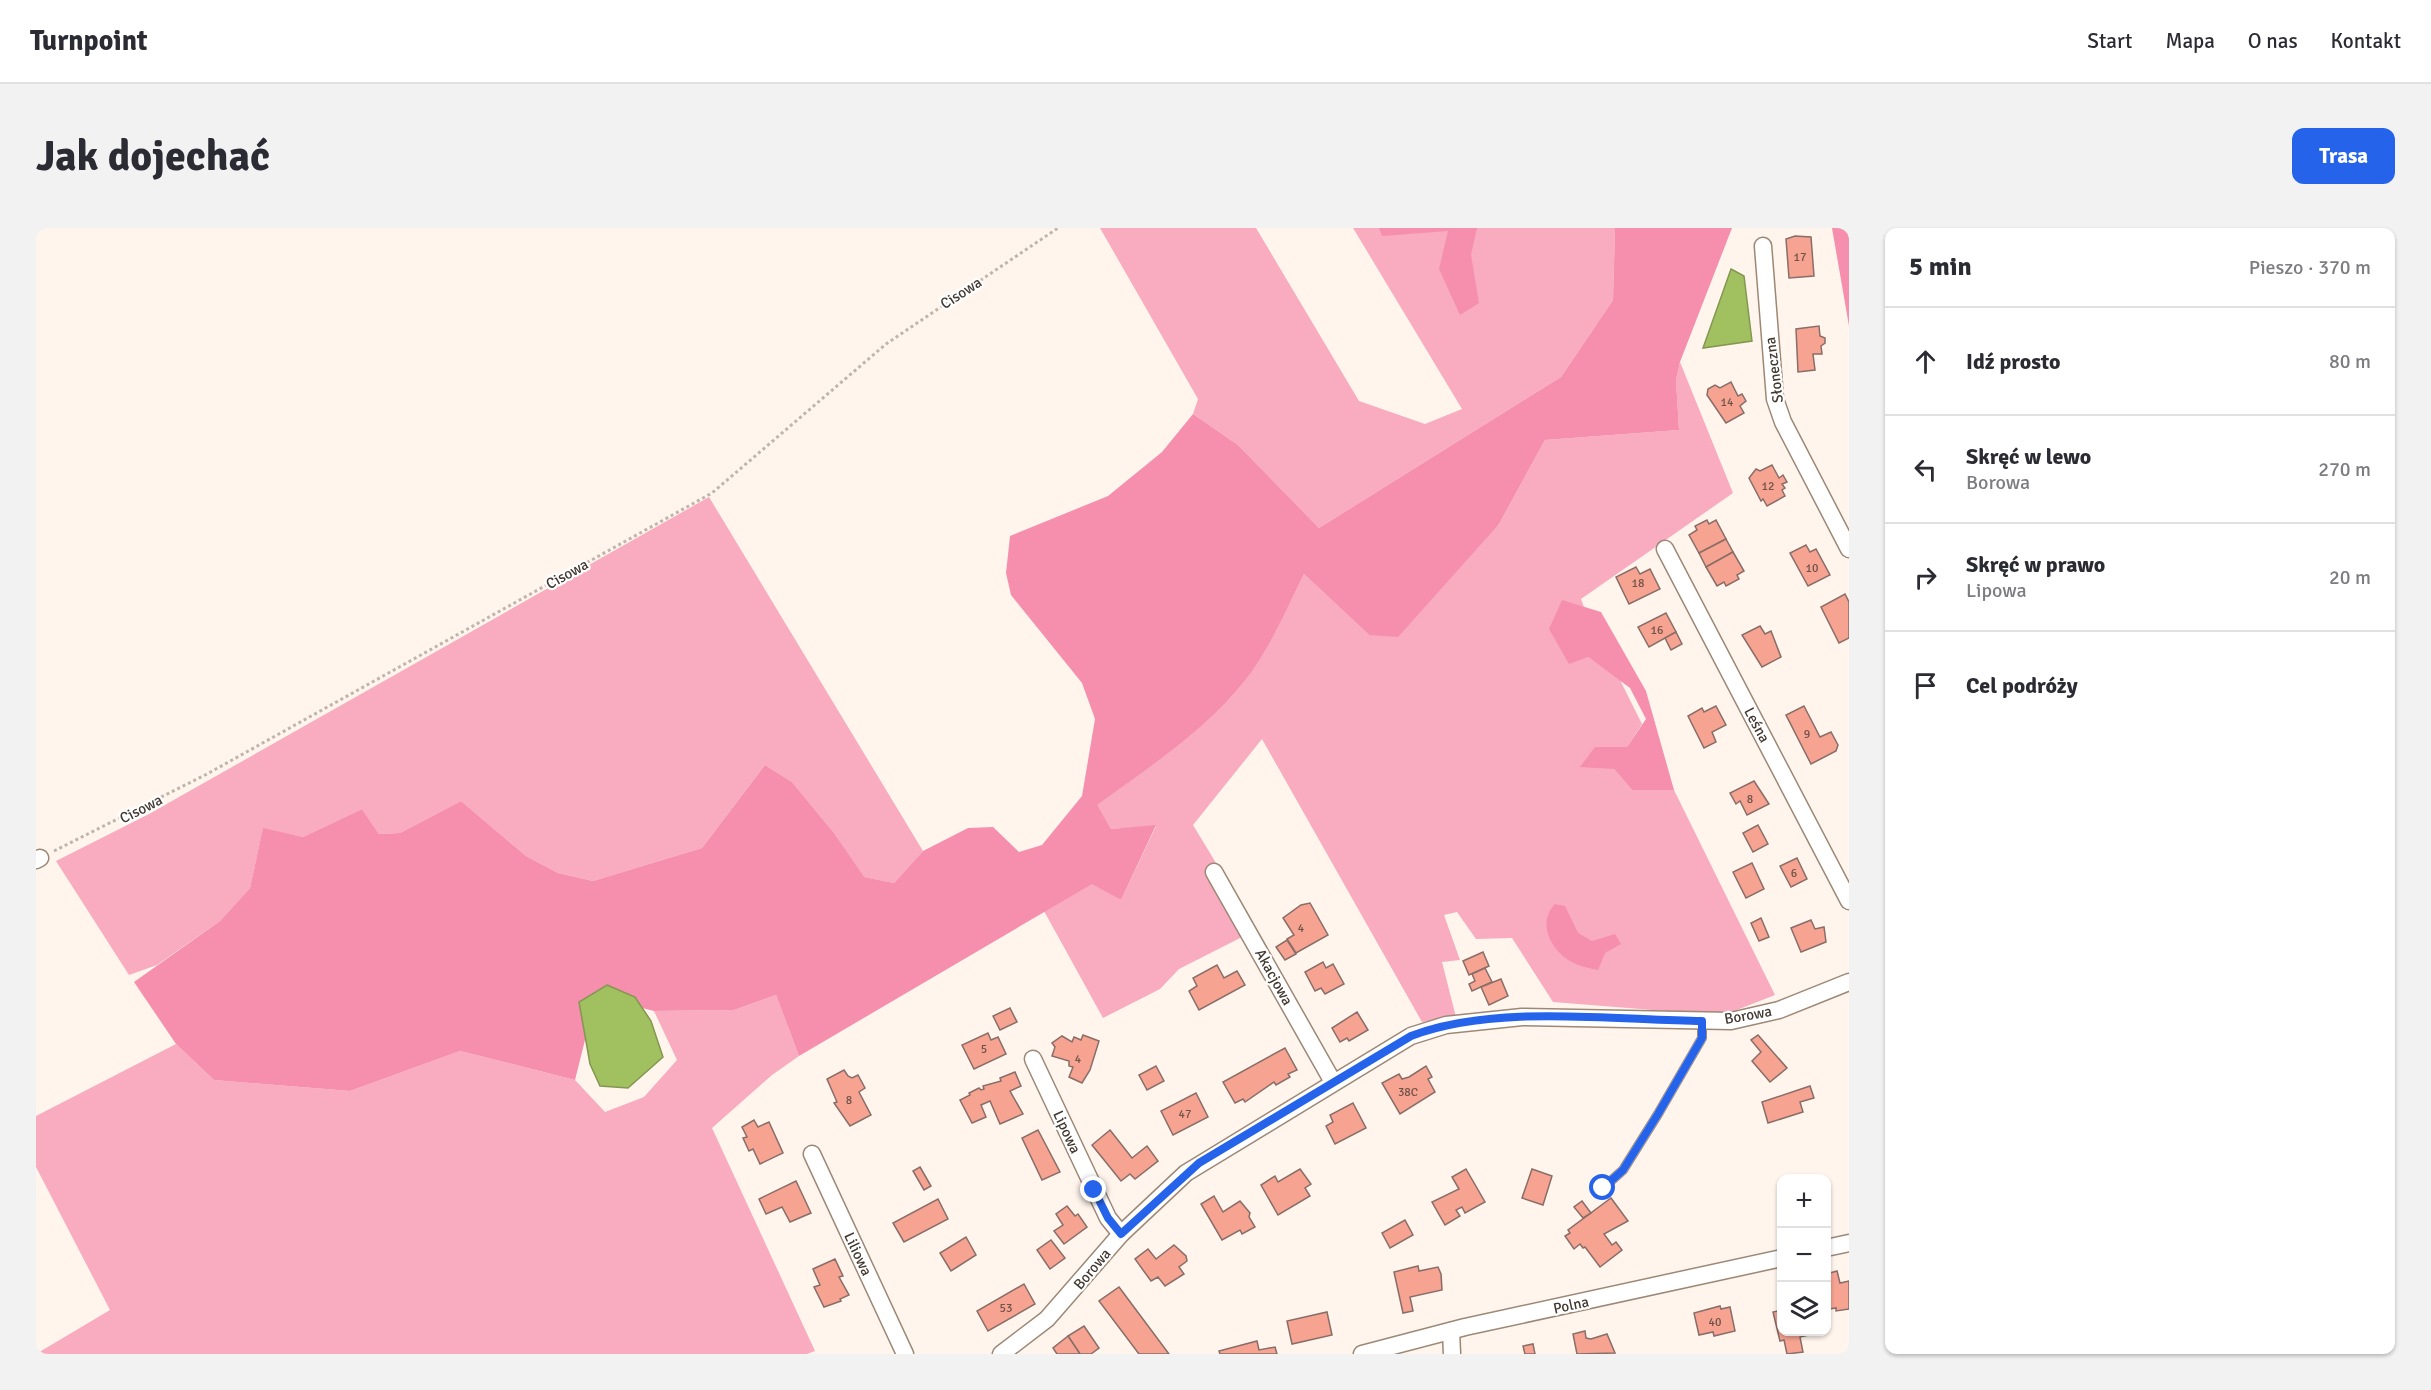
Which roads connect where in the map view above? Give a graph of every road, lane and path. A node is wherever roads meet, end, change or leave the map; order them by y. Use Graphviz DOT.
graph roads {
  1 [pos="1058,228"];
  2 [pos="1763,246"];
  3 [pos="1665,549"];
  4 [pos="1849,549"];
  5 [pos="38,859"];
  6 [pos="1214,872"];
  7 [pos="1849,900"];
  8 [pos="1849,982"];
  9 [pos="1702,1021"];
  10 [pos="1033,1059"];
  11 [pos="1333,1082"];
  12 [pos="812,1154"];
  13 [pos="1603,1188"];
  14 [pos="1121,1234"];
  15 [pos="1849,1243"];
  16 [pos="1831,1247"];
  17 [pos="1777,1259"];
  18 [pos="1451,1331"];
  19 [pos="904,1354"];
  20 [pos="1001,1354"];
  21 [pos="1362,1354"];
  22 [pos="1452,1354"];
  1 -- 5 [label="path, Cisowa"];
  2 -- 4 [label="street, Słoneczna"];
  3 -- 7 [label="street, Leśna"];
  6 -- 11 [label="street, Akacjowa"];
  8 -- 9 [label="street, Borowa"];
  9 -- 11 [label="street, Borowa"];
  9 -- 13 [label="lane"];
  10 -- 14 [label="street, Lipowa"];
  11 -- 14 [label="street, Borowa"];
  12 -- 19 [label="street, Liliowa"];
  14 -- 20 [label="street, Borowa"];
  15 -- 16 [label="street"];
  17 -- 18 [label="street, Polna"];
  18 -- 21 [label="street, Polna"];
  18 -- 22 [label="street"];
}
